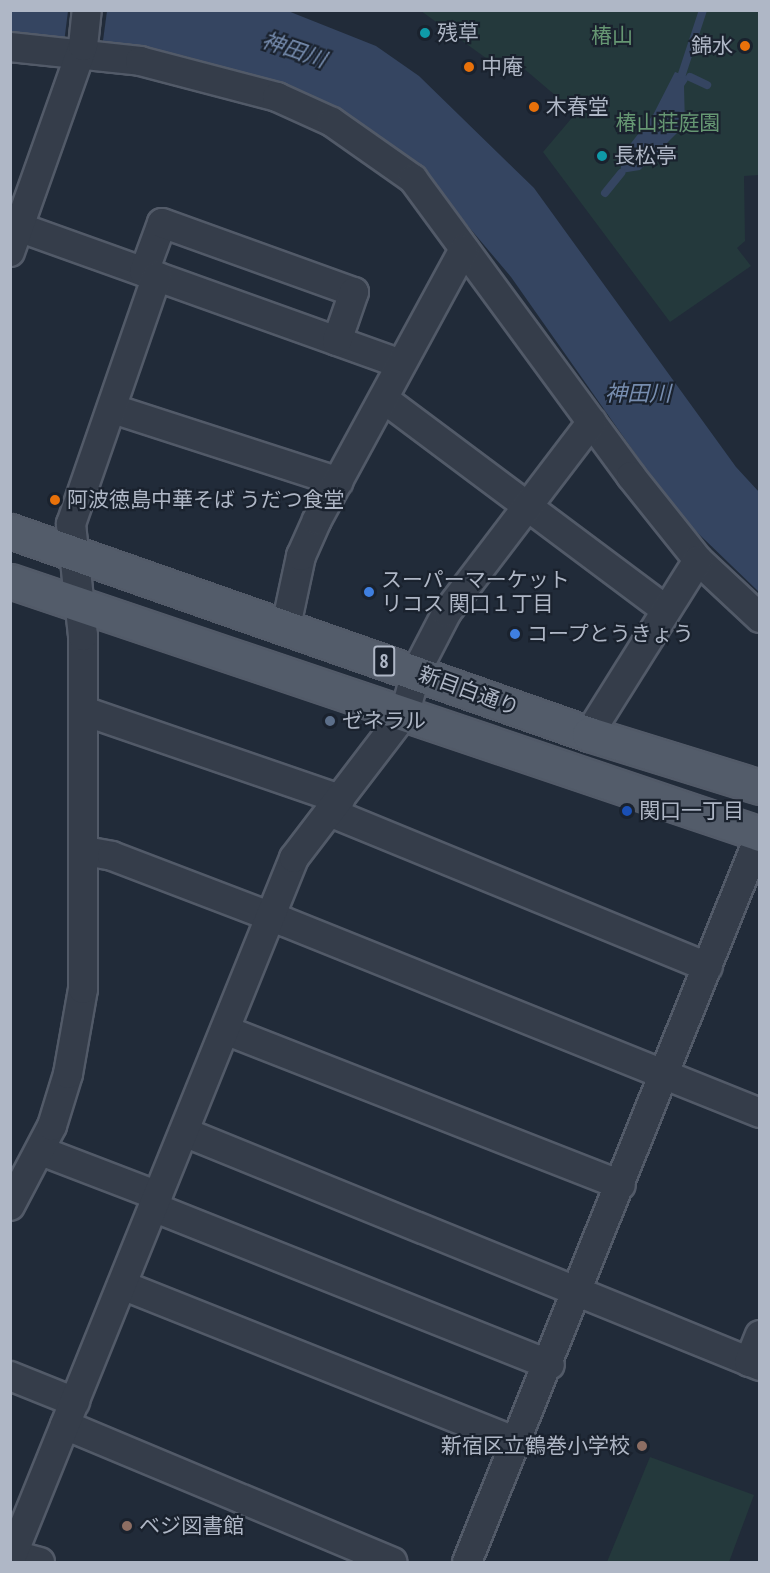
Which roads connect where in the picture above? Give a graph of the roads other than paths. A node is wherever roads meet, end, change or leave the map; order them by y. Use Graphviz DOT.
graph roads {
  1 [pos="87,10"];
  2 [pos="10,47"];
  3 [pos="81,52"];
  4 [pos="13,234"];
  5 [pos="464,249"];
  6 [pos="151,274"];
  7 [pos="337,341"];
  8 [pos="401,364"];
  9 [pos="384,399"];
  10 [pos="113,409"];
  11 [pos="592,422"];
  12 [pos="339,482"];
  13 [pos="526,508"];
  14 [pos="10,531"];
  15 [pos="75,554"];
  16 [pos="698,560"];
  17 [pos="10,581"];
  18 [pos="82,605"];
  19 [pos="666,610"];
  20 [pos="759,618"];
  21 [pos="286,626"];
  22 [pos="416,672"];
  23 [pos="84,711"];
  24 [pos="405,713"];
  25 [pos="588,734"];
  26 [pos="759,787"];
  27 [pos="336,806"];
  28 [pos="759,834"];
  29 [pos="85,851"];
  30 [pos="271,917"];
  31 [pos="708,967"];
  32 [pos="225,1030"];
  33 [pos="665,1075"];
  34 [pos="759,1113"];
  35 [pos="184,1132"];
  36 [pos="41,1151"];
  37 [pos="621,1185"];
  38 [pos="155,1202"];
  39 [pos="10,1206"];
  40 [pos="122,1285"];
  41 [pos="580,1290"];
  42 [pos="759,1335"];
  43 [pos="754,1364"];
  44 [pos="550,1365"];
  45 [pos="10,1376"];
  46 [pos="70,1413"];
  47 [pos="519,1443"];
  48 [pos="11,1556"];
  49 [pos="40,1563"];
  50 [pos="393,1563"];
  51 [pos="467,1563"];
  1 -- 3 [label="street"];
  2 -- 3 [label="street"];
  3 -- 4 [label="street"];
  3 -- 5 [label="street"];
  4 -- 6 [label="street"];
  5 -- 8 [label="street"];
  5 -- 11 [label="street"];
  6 -- 7 [label="street"];
  6 -- 7 [label="street"];
  6 -- 10 [label="street"];
  7 -- 8 [label="street"];
  8 -- 9 [label="street"];
  9 -- 12 [label="street"];
  9 -- 13 [label="street"];
  10 -- 12 [label="street"];
  10 -- 15 [label="street"];
  11 -- 13 [label="street"];
  11 -- 16 [label="street"];
  12 -- 21 [label="street"];
  13 -- 19 [label="street"];
  13 -- 22 [label="street"];
  14 -- 15 [label="main road, 新目白通り / 8"];
  15 -- 18 [label="street"];
  15 -- 21 [label="main road, 新目白通り / 8"];
  16 -- 19 [label="street"];
  16 -- 20 [label="street"];
  17 -- 18 [label="main road, 新目白通り / 8"];
  18 -- 23 [label="street"];
  18 -- 24 [label="main road, 新目白通り / 8"];
  19 -- 25 [label="street"];
  21 -- 22 [label="main road, 新目白通り / 8"];
  22 -- 24 [label="street"];
  22 -- 25 [label="main road, 新目白通り / 8"];
  23 -- 27 [label="street"];
  23 -- 29 [label="street"];
  24 -- 27 [label="street"];
  24 -- 28 [label="main road, 新目白通り / 8"];
  25 -- 26 [label="main road, 新目白通り / 8"];
  27 -- 30 [label="street"];
  27 -- 31 [label="street"];
  28 -- 31 [label="street"];
  29 -- 30 [label="street"];
  29 -- 36 [label="street"];
  30 -- 32 [label="street"];
  30 -- 33 [label="street"];
  31 -- 33 [label="street"];
  32 -- 35 [label="street"];
  32 -- 37 [label="street"];
  33 -- 34 [label="street"];
  33 -- 37 [label="street"];
  35 -- 38 [label="street"];
  35 -- 41 [label="street"];
  36 -- 38 [label="street"];
  36 -- 39 [label="street"];
  37 -- 41 [label="street"];
  38 -- 40 [label="street"];
  38 -- 44 [label="street"];
  40 -- 46 [label="street"];
  40 -- 47 [label="street"];
  41 -- 43 [label="street"];
  41 -- 44 [label="street"];
  42 -- 43 [label="street"];
  44 -- 47 [label="street"];
  45 -- 46 [label="street"];
  46 -- 48 [label="street"];
  46 -- 50 [label="street"];
  47 -- 51 [label="street"];
  48 -- 49 [label="street"];
}
